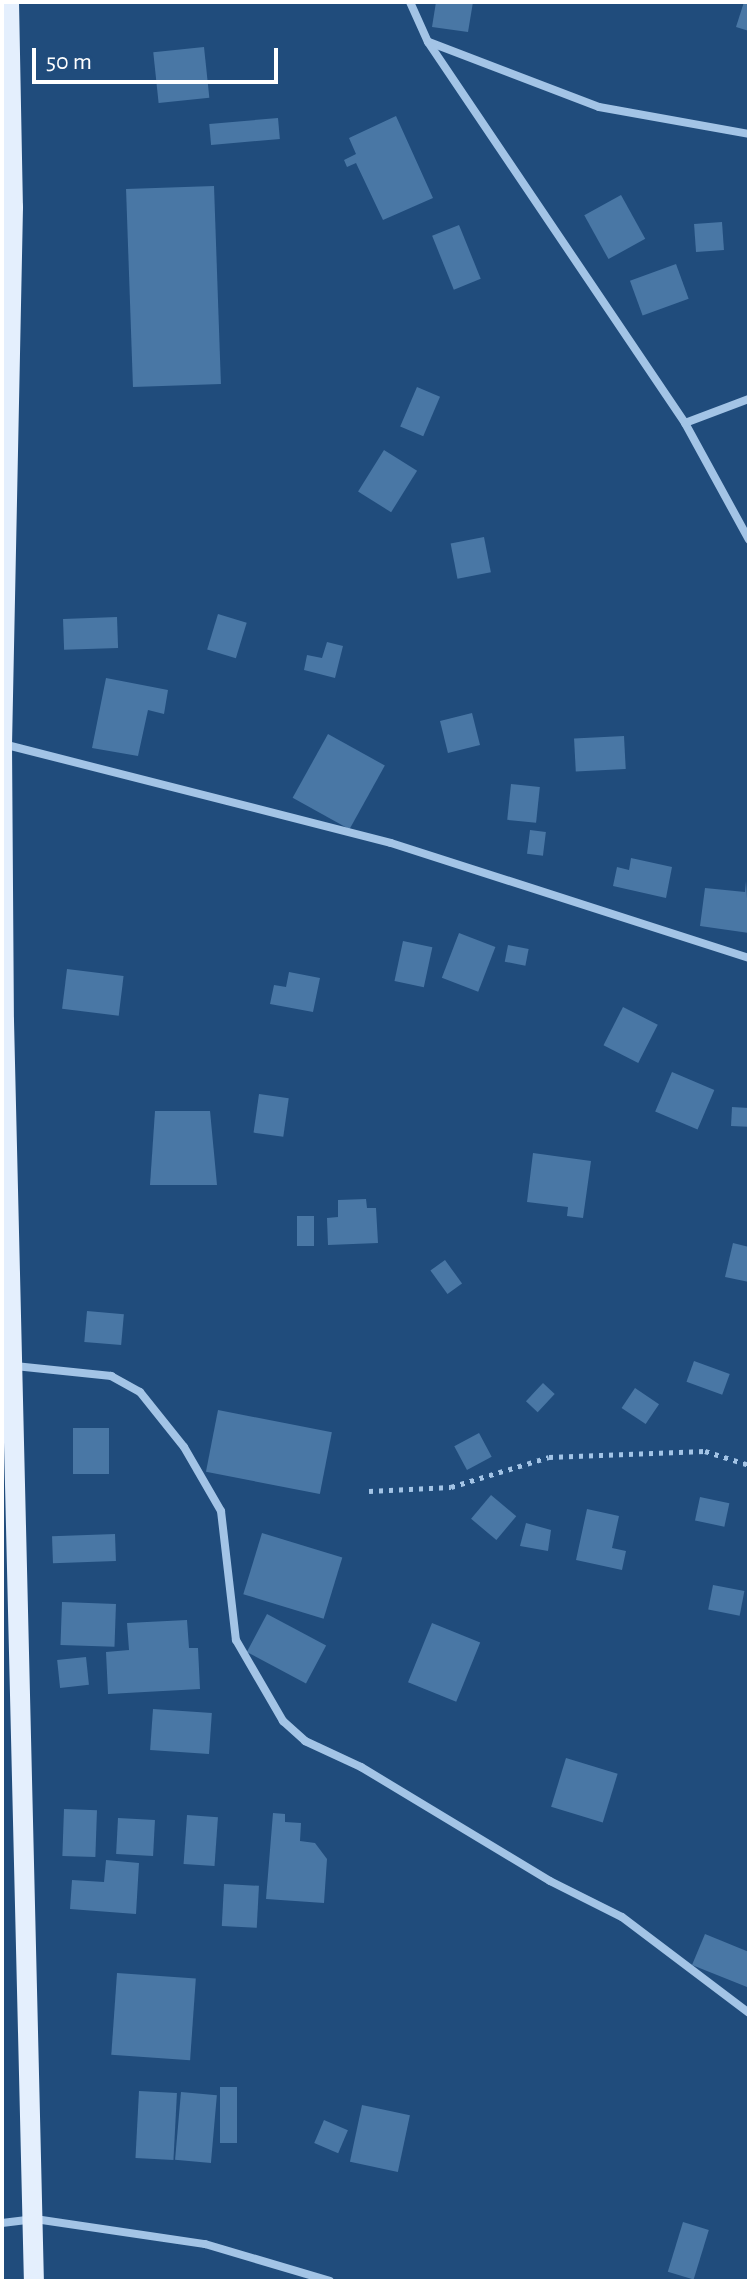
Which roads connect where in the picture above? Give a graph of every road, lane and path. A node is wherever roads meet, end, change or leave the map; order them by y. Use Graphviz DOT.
graph roads {
  1 [pos="9,2"];
  2 [pos="410,2"];
  3 [pos="428,42"];
  4 [pos="749,134"];
  5 [pos="749,399"];
  6 [pos="685,423"];
  7 [pos="749,540"];
  8 [pos="2,744"];
  9 [pos="4,801"];
  10 [pos="749,958"];
  11 [pos="5,1285"];
  12 [pos="15,1366"];
  13 [pos="749,1465"];
  14 [pos="369,1491"];
  15 [pos="749,2013"];
  16 [pos="35,2219"];
  17 [pos="2,2223"];
  18 [pos="34,2281"];
  19 [pos="330,2281"];
  1 -- 8 [label="main road"];
  2 -- 3 [label="street"];
  3 -- 4 [label="street"];
  3 -- 6 [label="street"];
  5 -- 6 [label="street"];
  6 -- 7 [label="street"];
  8 -- 9 [label="main road"];
  8 -- 10 [label="street"];
  9 -- 11 [label="main road"];
  11 -- 12 [label="main road"];
  12 -- 15 [label="street"];
  12 -- 16 [label="main road"];
  13 -- 14 [label="path"];
  16 -- 17 [label="street"];
  16 -- 18 [label="main road"];
  16 -- 19 [label="street"];
}
